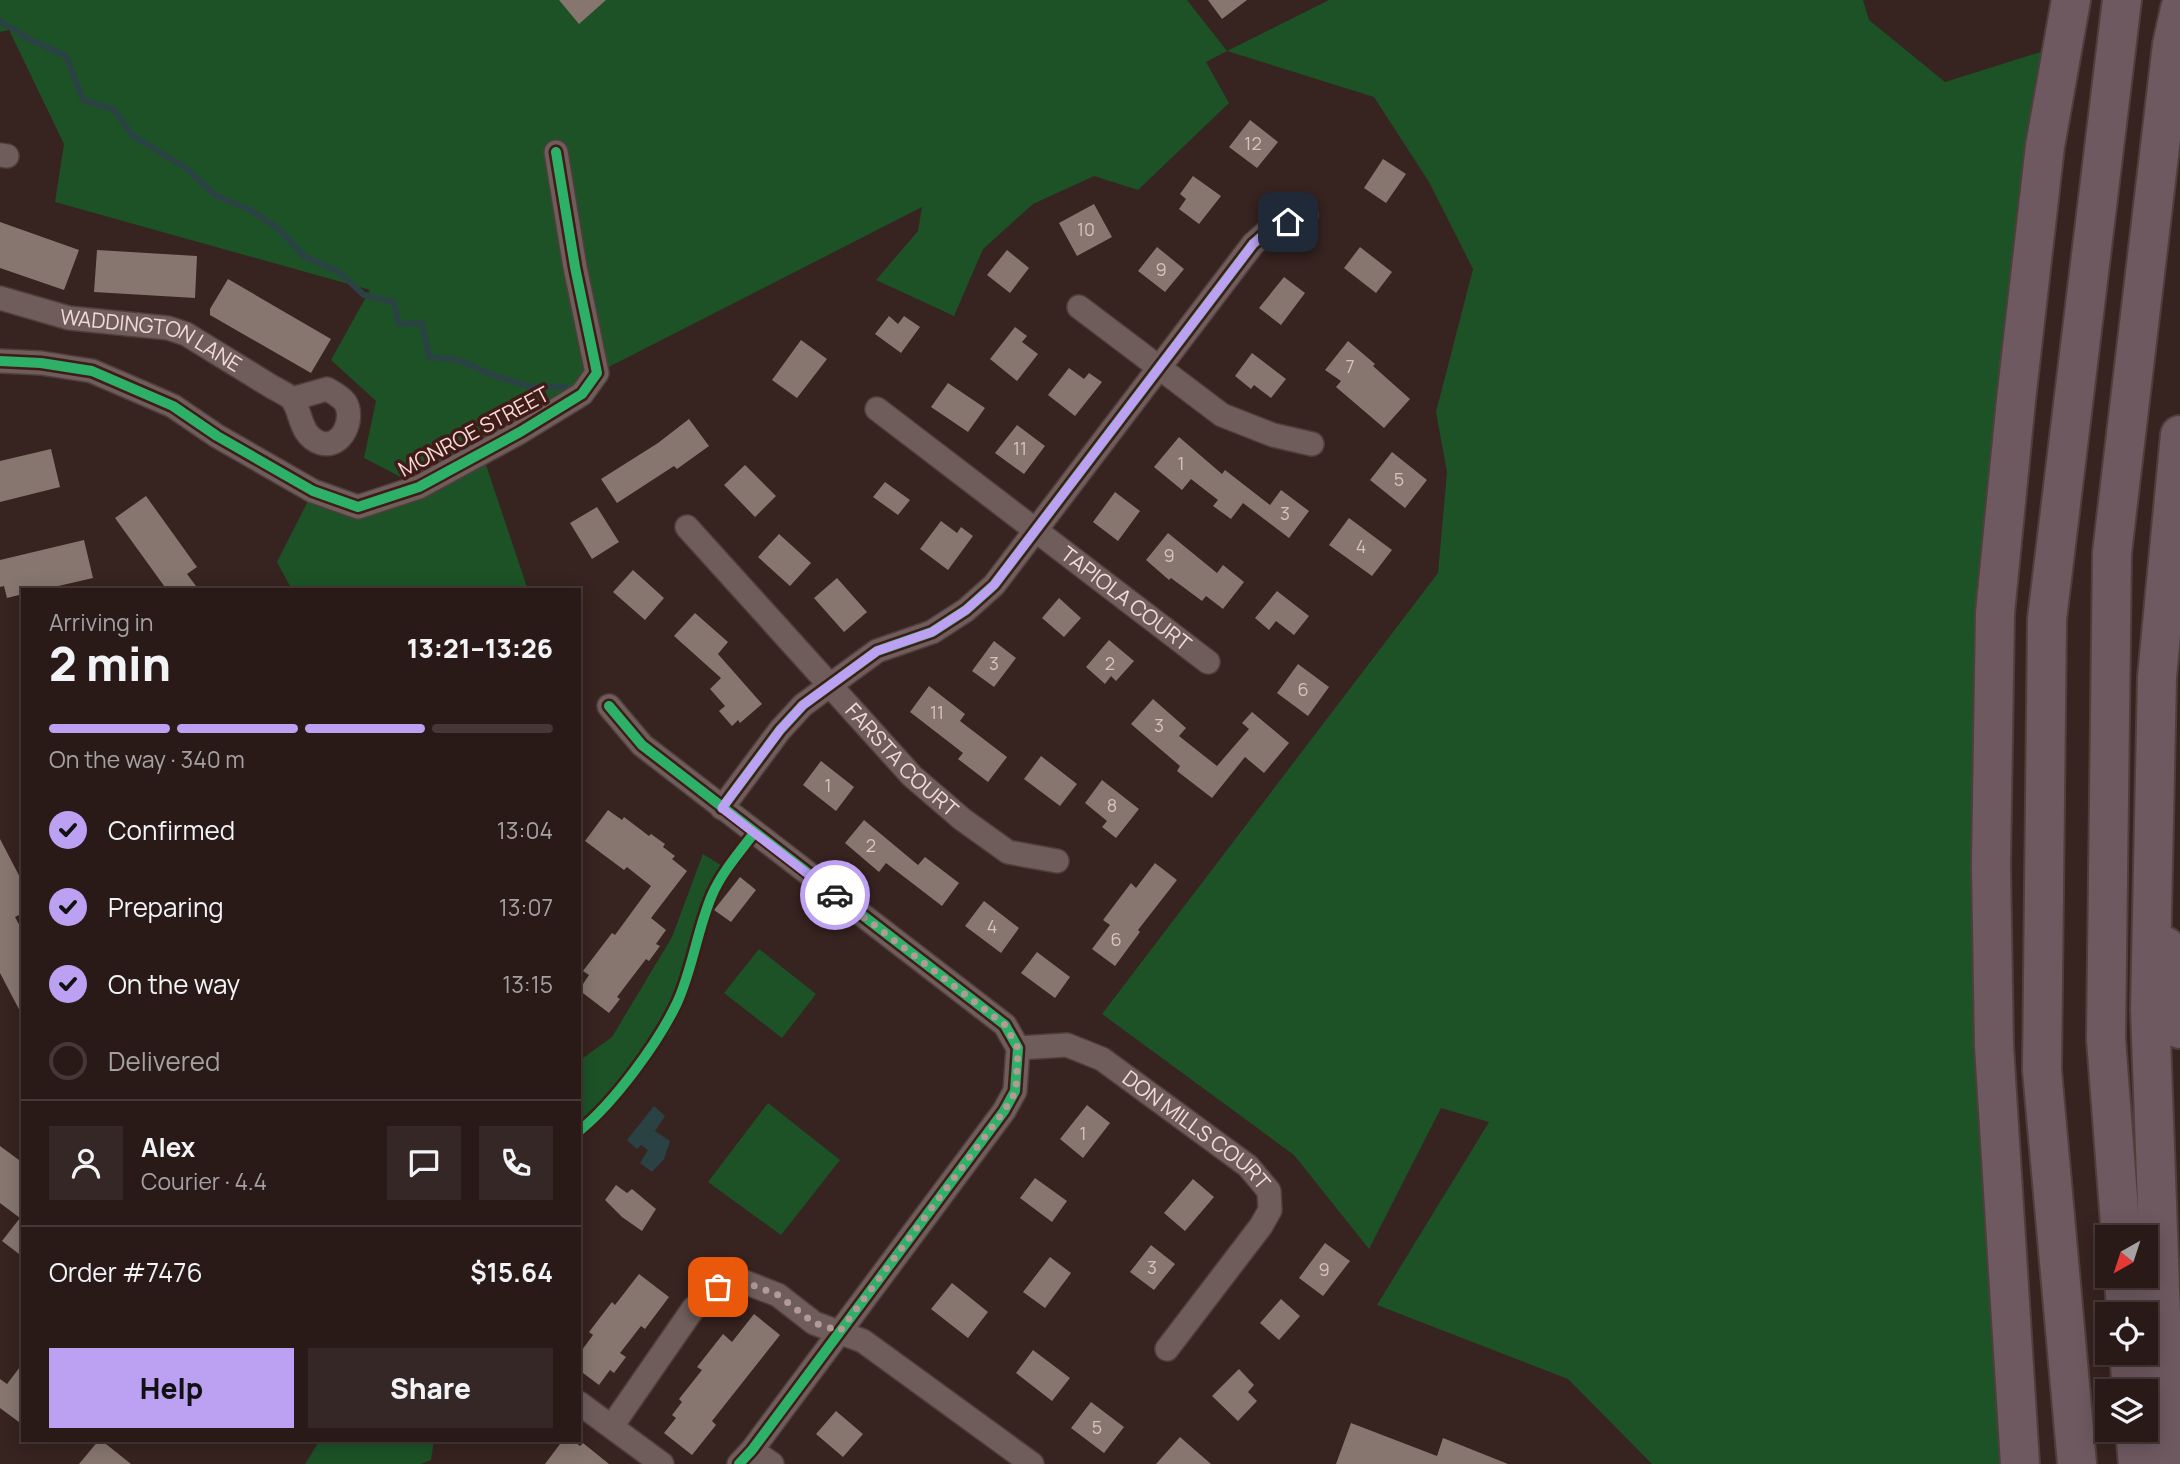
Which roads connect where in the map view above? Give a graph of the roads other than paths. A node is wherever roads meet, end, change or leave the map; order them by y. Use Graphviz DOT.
graph roads {
  1 [pos="2071,0"];
  2 [pos="2123,0"];
  3 [pos="2180,9"];
  4 [pos="556,152"];
  5 [pos="1306,215"];
  6 [pos="0,298"];
  7 [pos="1079,307"];
  8 [pos="0,361"];
  9 [pos="1159,369"];
  10 [pos="292,399"];
  11 [pos="877,409"];
  12 [pos="2180,435"];
  13 [pos="1312,444"];
  14 [pos="688,527"];
  15 [pos="1036,530"];
  16 [pos="1208,662"];
  17 [pos="828,685"];
  18 [pos="608,706"];
  19 [pos="722,808"];
  20 [pos="1057,860"];
  21 [pos="2152,908"];
  22 [pos="2180,1029"];
  23 [pos="1018,1048"];
  24 [pos="2120,1225"];
  25 [pos="840,1331"];
  26 [pos="1167,1349"];
  27 [pos="581,1404"];
  28 [pos="612,1426"];
  29 [pos="2136,1442"];
  30 [pos="746,1457"];
  31 [pos="663,1464"];
  32 [pos="772,1464"];
  33 [pos="1032,1464"];
  34 [pos="2022,1464"];
  35 [pos="2077,1464"];
  36 [pos="2138,1464"];
  37 [pos="2176,1464"];
  1 -- 34 [label="highway"];
  2 -- 35 [label="highway"];
  3 -- 24 [label="highway"];
  4 -- 8 [label="street, MONROE STREET"];
  5 -- 9 [label="street"];
  6 -- 10 [label="street, WADDINGTON LANE"];
  7 -- 9 [label="street"];
  9 -- 13 [label="street"];
  9 -- 15 [label="street"];
  11 -- 15 [label="street, TAPIOLA COURT"];
  12 -- 21 [label="highway"];
  14 -- 17 [label="street, FARSTA COURT"];
  15 -- 16 [label="street, TAPIOLA COURT"];
  15 -- 17 [label="street"];
  17 -- 19 [label="street"];
  17 -- 20 [label="street, FARSTA COURT"];
  18 -- 19 [label="street"];
  19 -- 23 [label="street"];
  21 -- 22 [label="highway"];
  21 -- 37 [label="highway"];
  23 -- 25 [label="street"];
  23 -- 26 [label="street, DON MILLS COURT"];
  25 -- 28 [label="street"];
  25 -- 30 [label="street"];
  25 -- 33 [label="street"];
  27 -- 28 [label="street"];
  28 -- 31 [label="street"];
  29 -- 36 [label="highway"];
  30 -- 32 [label="street"];
}
